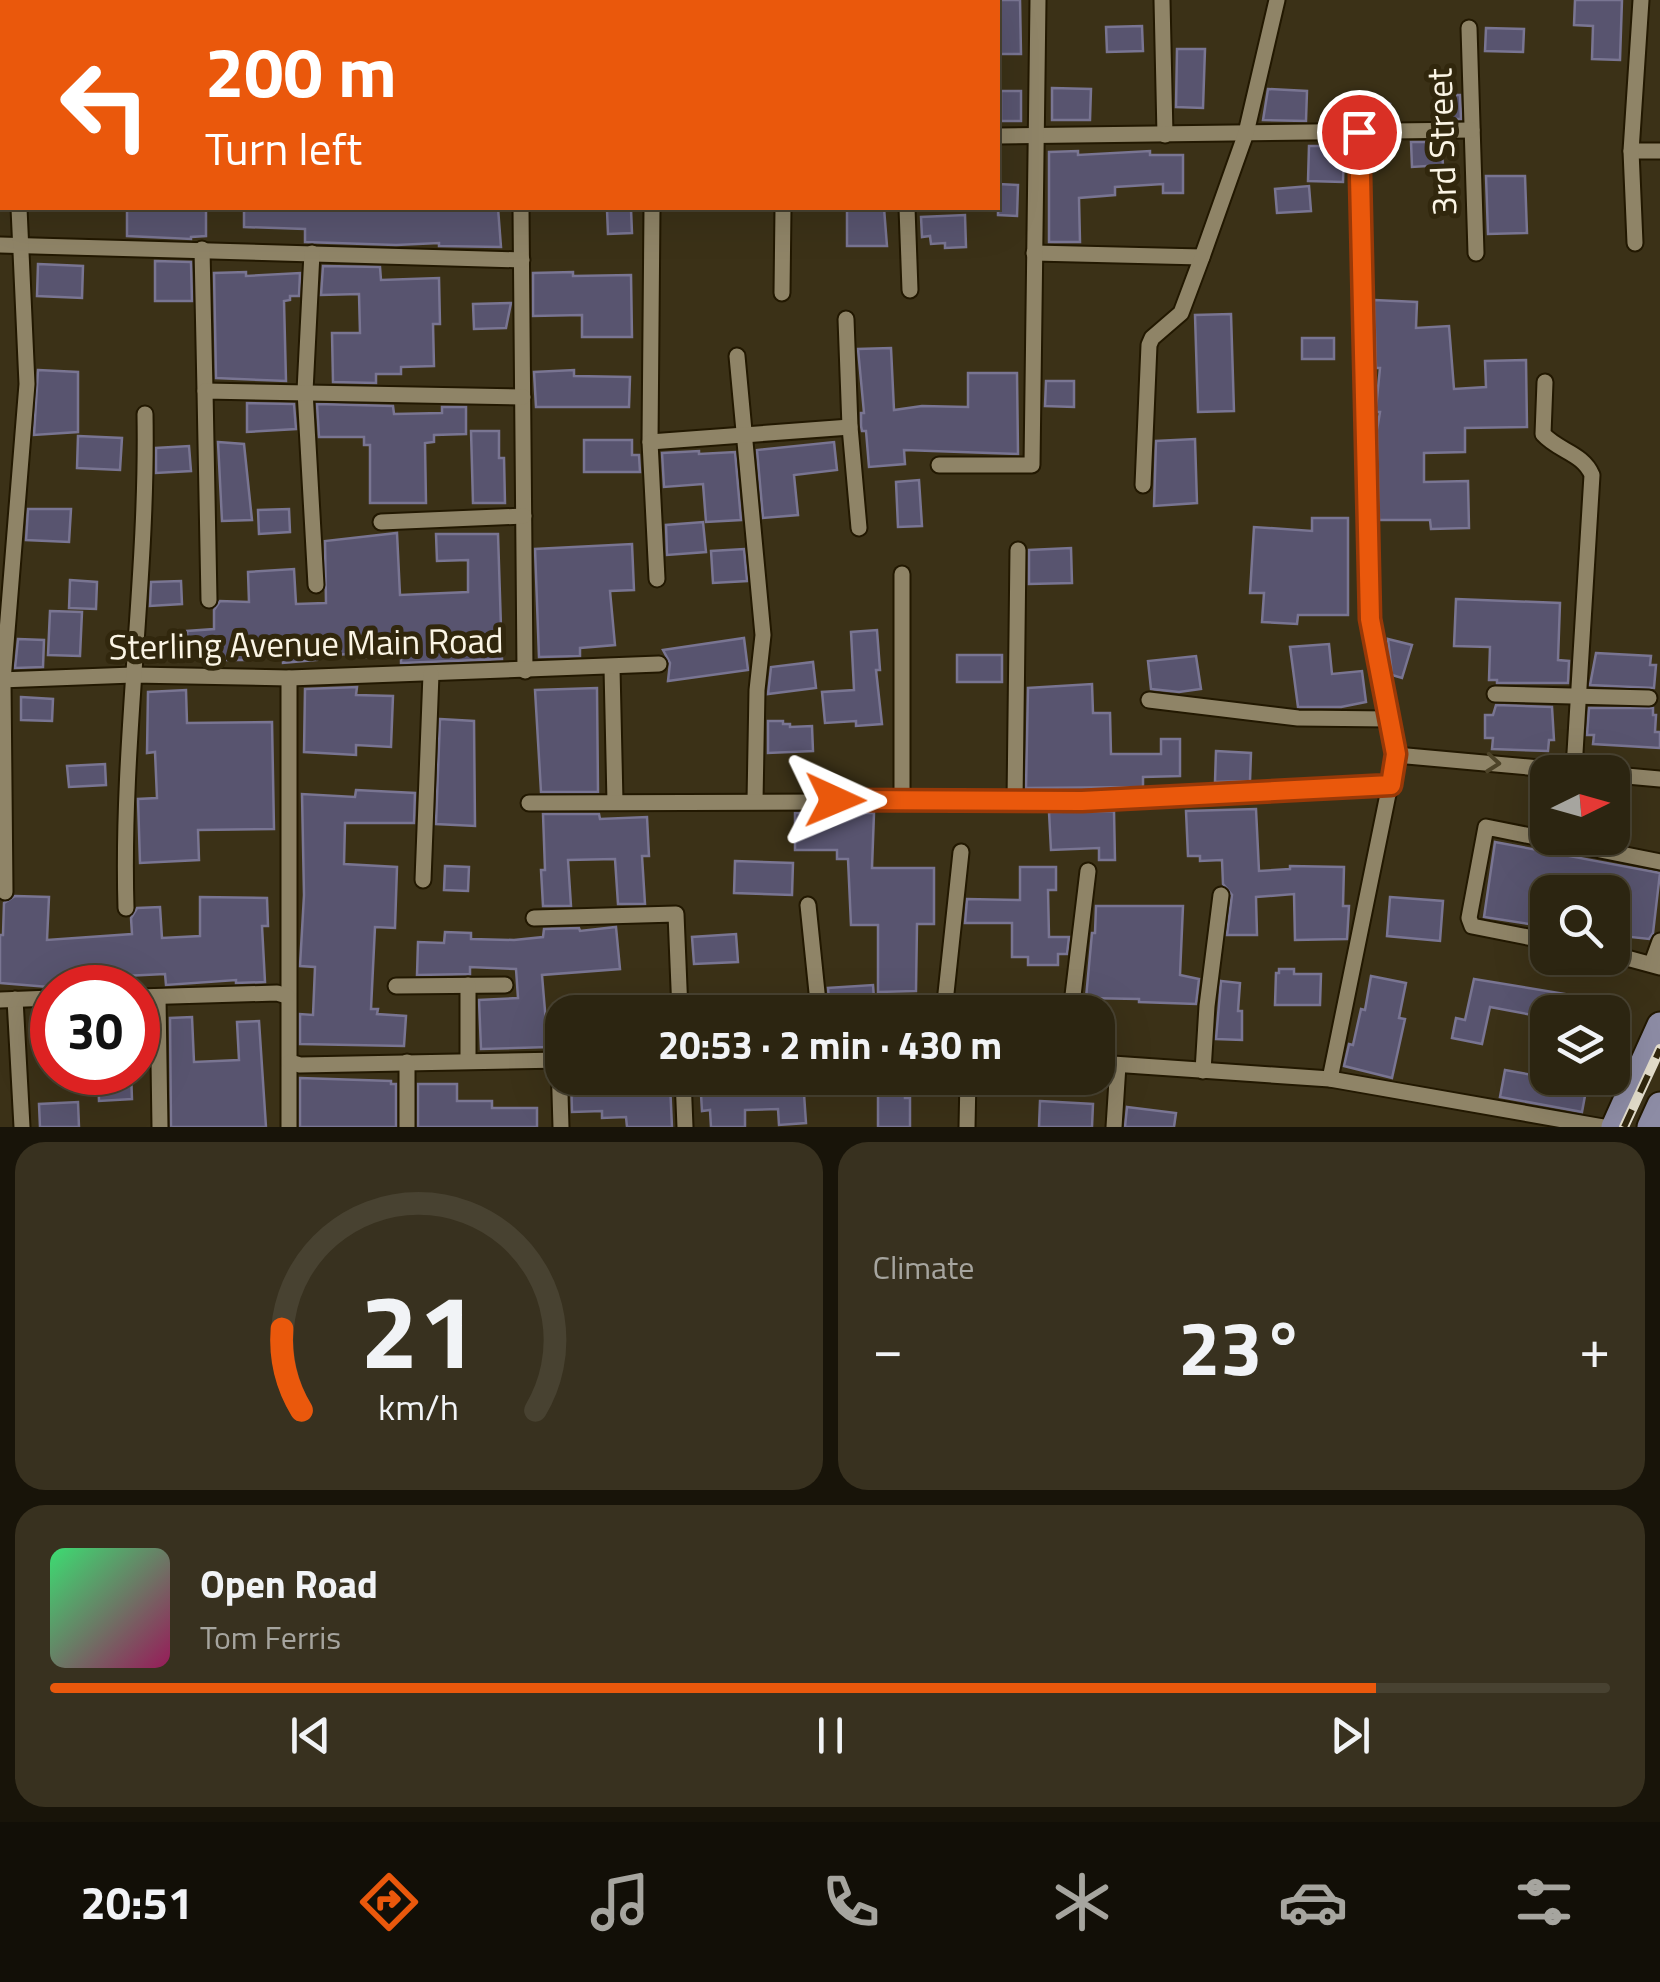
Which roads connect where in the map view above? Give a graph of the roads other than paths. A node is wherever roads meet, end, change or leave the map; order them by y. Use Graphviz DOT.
graph roads {
  1 [pos="1038,0"];
  2 [pos="1162,0"];
  3 [pos="1277,0"];
  4 [pos="1641,0"];
  5 [pos="1469,28"];
  6 [pos="1472,130"];
  7 [pos="1359,132"];
  8 [pos="1246,133"];
  9 [pos="1165,134"];
  10 [pos="1000,136"];
  11 [pos="1034,137"];
  12 [pos="1631,151"];
  13 [pos="1660,151"];
  14 [pos="18,210"];
  15 [pos="521,210"];
  16 [pos="652,210"];
  17 [pos="783,210"];
  18 [pos="907,210"];
  19 [pos="1635,243"];
  20 [pos="22,244"];
  21 [pos="0,245"];
  22 [pos="202,250"];
  23 [pos="312,253"];
  24 [pos="1034,253"];
  25 [pos="1476,254"];
  26 [pos="1202,256"];
  27 [pos="522,260"];
  28 [pos="910,290"];
  29 [pos="782,293"];
  30 [pos="846,319"];
  31 [pos="737,356"];
  32 [pos="1545,382"];
  33 [pos="205,391"];
  34 [pos="305,391"];
  35 [pos="523,397"];
  36 [pos="145,414"];
  37 [pos="850,427"];
  38 [pos="745,437"];
  39 [pos="650,442"];
  40 [pos="939,465"];
  41 [pos="1144,485"];
  42 [pos="524,516"];
  43 [pos="381,522"];
  44 [pos="859,528"];
  45 [pos="1018,550"];
  46 [pos="902,574"];
  47 [pos="658,579"];
  48 [pos="316,585"];
  49 [pos="210,600"];
  50 [pos="659,664"];
  51 [pos="612,668"];
  52 [pos="525,672"];
  53 [pos="430,674"];
  54 [pos="133,676"];
  55 [pos="289,678"];
  56 [pos="2,681"];
  57 [pos="1495,694"];
  58 [pos="1579,696"];
  59 [pos="1648,698"];
  60 [pos="1149,700"];
  61 [pos="1389,719"];
  62 [pos="1396,754"];
  63 [pos="1575,755"];
  64 [pos="1530,765"];
  65 [pos="1630,775"];
  66 [pos="1660,778"];
  67 [pos="1391,785"];
  68 [pos="755,801"];
  69 [pos="615,802"];
  70 [pos="902,802"];
  71 [pos="1015,802"];
  72 [pos="529,803"];
  73 [pos="961,852"];
  74 [pos="1660,862"];
  75 [pos="1088,871"];
  76 [pos="423,880"];
  77 [pos="5,892"];
  78 [pos="1220,895"];
  79 [pos="808,904"];
  80 [pos="126,908"];
  81 [pos="534,918"];
  82 [pos="1530,937"];
  83 [pos="1660,941"];
  84 [pos="1630,959"];
  85 [pos="1656,966"];
  86 [pos="396,986"];
  87 [pos="468,986"];
  88 [pos="504,986"];
  89 [pos="679,995"];
  90 [pos="817,995"];
  91 [pos="946,995"];
  92 [pos="1073,995"];
  93 [pos="287,996"];
  94 [pos="160,997"];
  95 [pos="7,1000"];
  96 [pos="1660,1025"];
  97 [pos="545,1060"];
  98 [pos="290,1062"];
  99 [pos="407,1062"];
  100 [pos="468,1062"];
  101 [pos="1115,1065"];
  102 [pos="1118,1065"];
  103 [pos="1204,1071"];
  104 [pos="1330,1079"];
  105 [pos="160,1095"];
  106 [pos="561,1095"];
  107 [pos="684,1095"];
  108 [pos="967,1095"];
  109 [pos="1660,1105"];
  110 [pos="22,1127"];
  111 [pos="160,1127"];
  112 [pos="289,1127"];
  113 [pos="407,1127"];
  114 [pos="561,1127"];
  115 [pos="685,1127"];
  116 [pos="966,1127"];
  117 [pos="1114,1127"];
  118 [pos="1602,1127"];
  119 [pos="1614,1127"];
  120 [pos="1650,1127"];
  1 -- 11 [label="street"];
  2 -- 9 [label="street"];
  3 -- 8 [label="street"];
  4 -- 12 [label="street"];
  5 -- 6 [label="street, 3rd Street"];
  6 -- 7 [label="street"];
  6 -- 25 [label="street, 3rd Street"];
  7 -- 8 [label="street"];
  7 -- 61 [label="street"];
  8 -- 9 [label="street"];
  8 -- 26 [label="street"];
  9 -- 11 [label="street"];
  10 -- 11 [label="street"];
  11 -- 24 [label="street"];
  12 -- 13 [label="street"];
  12 -- 19 [label="street"];
  14 -- 20 [label="street"];
  15 -- 27 [label="street"];
  16 -- 39 [label="street"];
  17 -- 29 [label="street"];
  18 -- 28 [label="street"];
  20 -- 21 [label="street"];
  20 -- 22 [label="street"];
  20 -- 56 [label="street"];
  22 -- 23 [label="street"];
  22 -- 33 [label="street"];
  23 -- 27 [label="street"];
  23 -- 34 [label="street"];
  24 -- 26 [label="street"];
  24 -- 40 [label="street"];
  26 -- 41 [label="street"];
  27 -- 35 [label="street"];
  30 -- 37 [label="street"];
  31 -- 38 [label="street"];
  32 -- 58 [label="street"];
  33 -- 34 [label="street"];
  33 -- 49 [label="street"];
  34 -- 35 [label="street"];
  34 -- 48 [label="street"];
  35 -- 42 [label="street"];
  36 -- 54 [label="street"];
  37 -- 38 [label="street"];
  37 -- 44 [label="street"];
  38 -- 39 [label="street"];
  38 -- 68 [label="street"];
  39 -- 47 [label="street"];
  42 -- 43 [label="street"];
  42 -- 52 [label="street"];
  45 -- 71 [label="street"];
  46 -- 70 [label="street"];
  50 -- 51 [label="street, Sterling Avenue Main Road"];
  51 -- 52 [label="street, Sterling Avenue Main Road"];
  51 -- 69 [label="street"];
  52 -- 53 [label="street, Sterling Avenue Main Road"];
  53 -- 55 [label="street, Sterling Avenue Main Road"];
  53 -- 76 [label="street"];
  54 -- 55 [label="street, Sterling Avenue Main Road"];
  54 -- 56 [label="street, Sterling Avenue Main Road"];
  54 -- 80 [label="street"];
  55 -- 93 [label="street"];
  56 -- 77 [label="street"];
  57 -- 58 [label="street"];
  58 -- 59 [label="street"];
  58 -- 63 [label="street"];
  60 -- 61 [label="street"];
  61 -- 62 [label="street"];
  62 -- 64 [label="street, one-way"];
  62 -- 67 [label="street"];
  65 -- 66 [label="street"];
  67 -- 71 [label="street"];
  67 -- 104 [label="street"];
  68 -- 69 [label="street"];
  68 -- 70 [label="street"];
  69 -- 72 [label="street"];
  70 -- 71 [label="street"];
  73 -- 91 [label="street"];
  74 -- 82 [label="street"];
  75 -- 92 [label="street"];
  78 -- 103 [label="street"];
  79 -- 90 [label="street"];
  81 -- 89 [label="street"];
  83 -- 85 [label="street"];
  84 -- 85 [label="street"];
  86 -- 87 [label="street"];
  87 -- 88 [label="street"];
  87 -- 100 [label="street"];
  93 -- 94 [label="street"];
  93 -- 98 [label="street"];
  95 -- 110 [label="street"];
  96 -- 119 [label="main road"];
  97 -- 100 [label="street"];
  98 -- 99 [label="street"];
  98 -- 112 [label="street"];
  99 -- 100 [label="street"];
  99 -- 113 [label="street"];
  101 -- 102 [label="street"];
  102 -- 103 [label="street"];
  102 -- 117 [label="street"];
  103 -- 104 [label="street"];
  104 -- 118 [label="street"];
  105 -- 111 [label="street"];
  106 -- 114 [label="street"];
  107 -- 115 [label="street"];
  108 -- 116 [label="street"];
  109 -- 120 [label="main road"];
}
